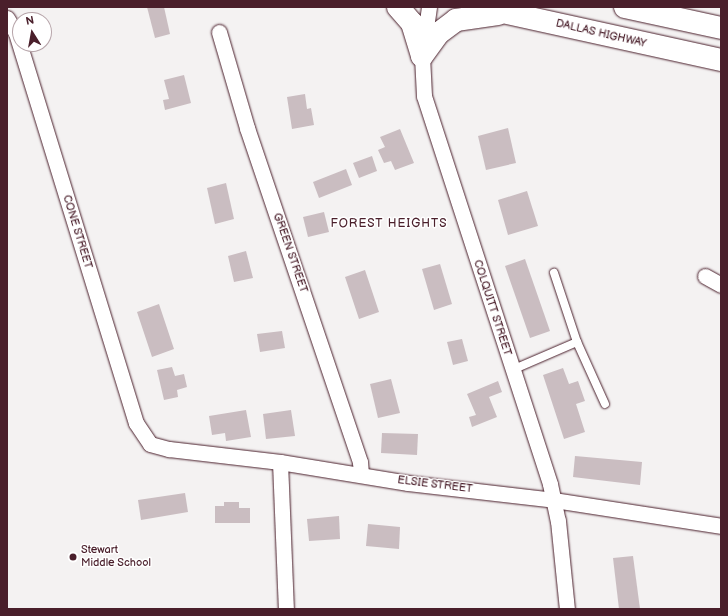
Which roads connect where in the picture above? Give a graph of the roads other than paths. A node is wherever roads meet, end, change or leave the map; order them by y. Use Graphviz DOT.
graph roads {
  1 [pos="398,7"];
  2 [pos="429,7"];
  3 [pos="480,7"];
  4 [pos="625,7"];
  5 [pos="508,13"];
  6 [pos="7,18"];
  7 [pos="721,28"];
  8 [pos="220,32"];
  9 [pos="422,56"];
  10 [pos="721,60"];
  11 [pos="554,273"];
  12 [pos="705,276"];
  13 [pos="721,285"];
  14 [pos="577,342"];
  15 [pos="512,370"];
  16 [pos="604,404"];
  17 [pos="150,444"];
  18 [pos="280,462"];
  19 [pos="362,474"];
  20 [pos="554,500"];
  21 [pos="721,526"];
  22 [pos="286,609"];
  23 [pos="568,609"];
  1 -- 9 [label="main road"];
  2 -- 9 [label="street, COLQUITT STREET"];
  3 -- 5 [label="main road, DALLAS HIGHWAY"];
  4 -- 7 [label="main road"];
  5 -- 9 [label="main road"];
  5 -- 10 [label="main road, DALLAS HIGHWAY"];
  6 -- 17 [label="street, CONE STREET"];
  8 -- 19 [label="street, GREEN STREET"];
  9 -- 15 [label="street, COLQUITT STREET"];
  11 -- 14 [label="lane"];
  12 -- 13 [label="street"];
  14 -- 15 [label="lane"];
  14 -- 16 [label="lane"];
  15 -- 20 [label="street, COLQUITT STREET"];
  17 -- 18 [label="street, ELSIE STREET"];
  18 -- 19 [label="street, ELSIE STREET"];
  18 -- 22 [label="street"];
  19 -- 20 [label="street, ELSIE STREET"];
  20 -- 21 [label="street, ELSIE STREET"];
  20 -- 23 [label="street, COLQUITT STREET"];
}
